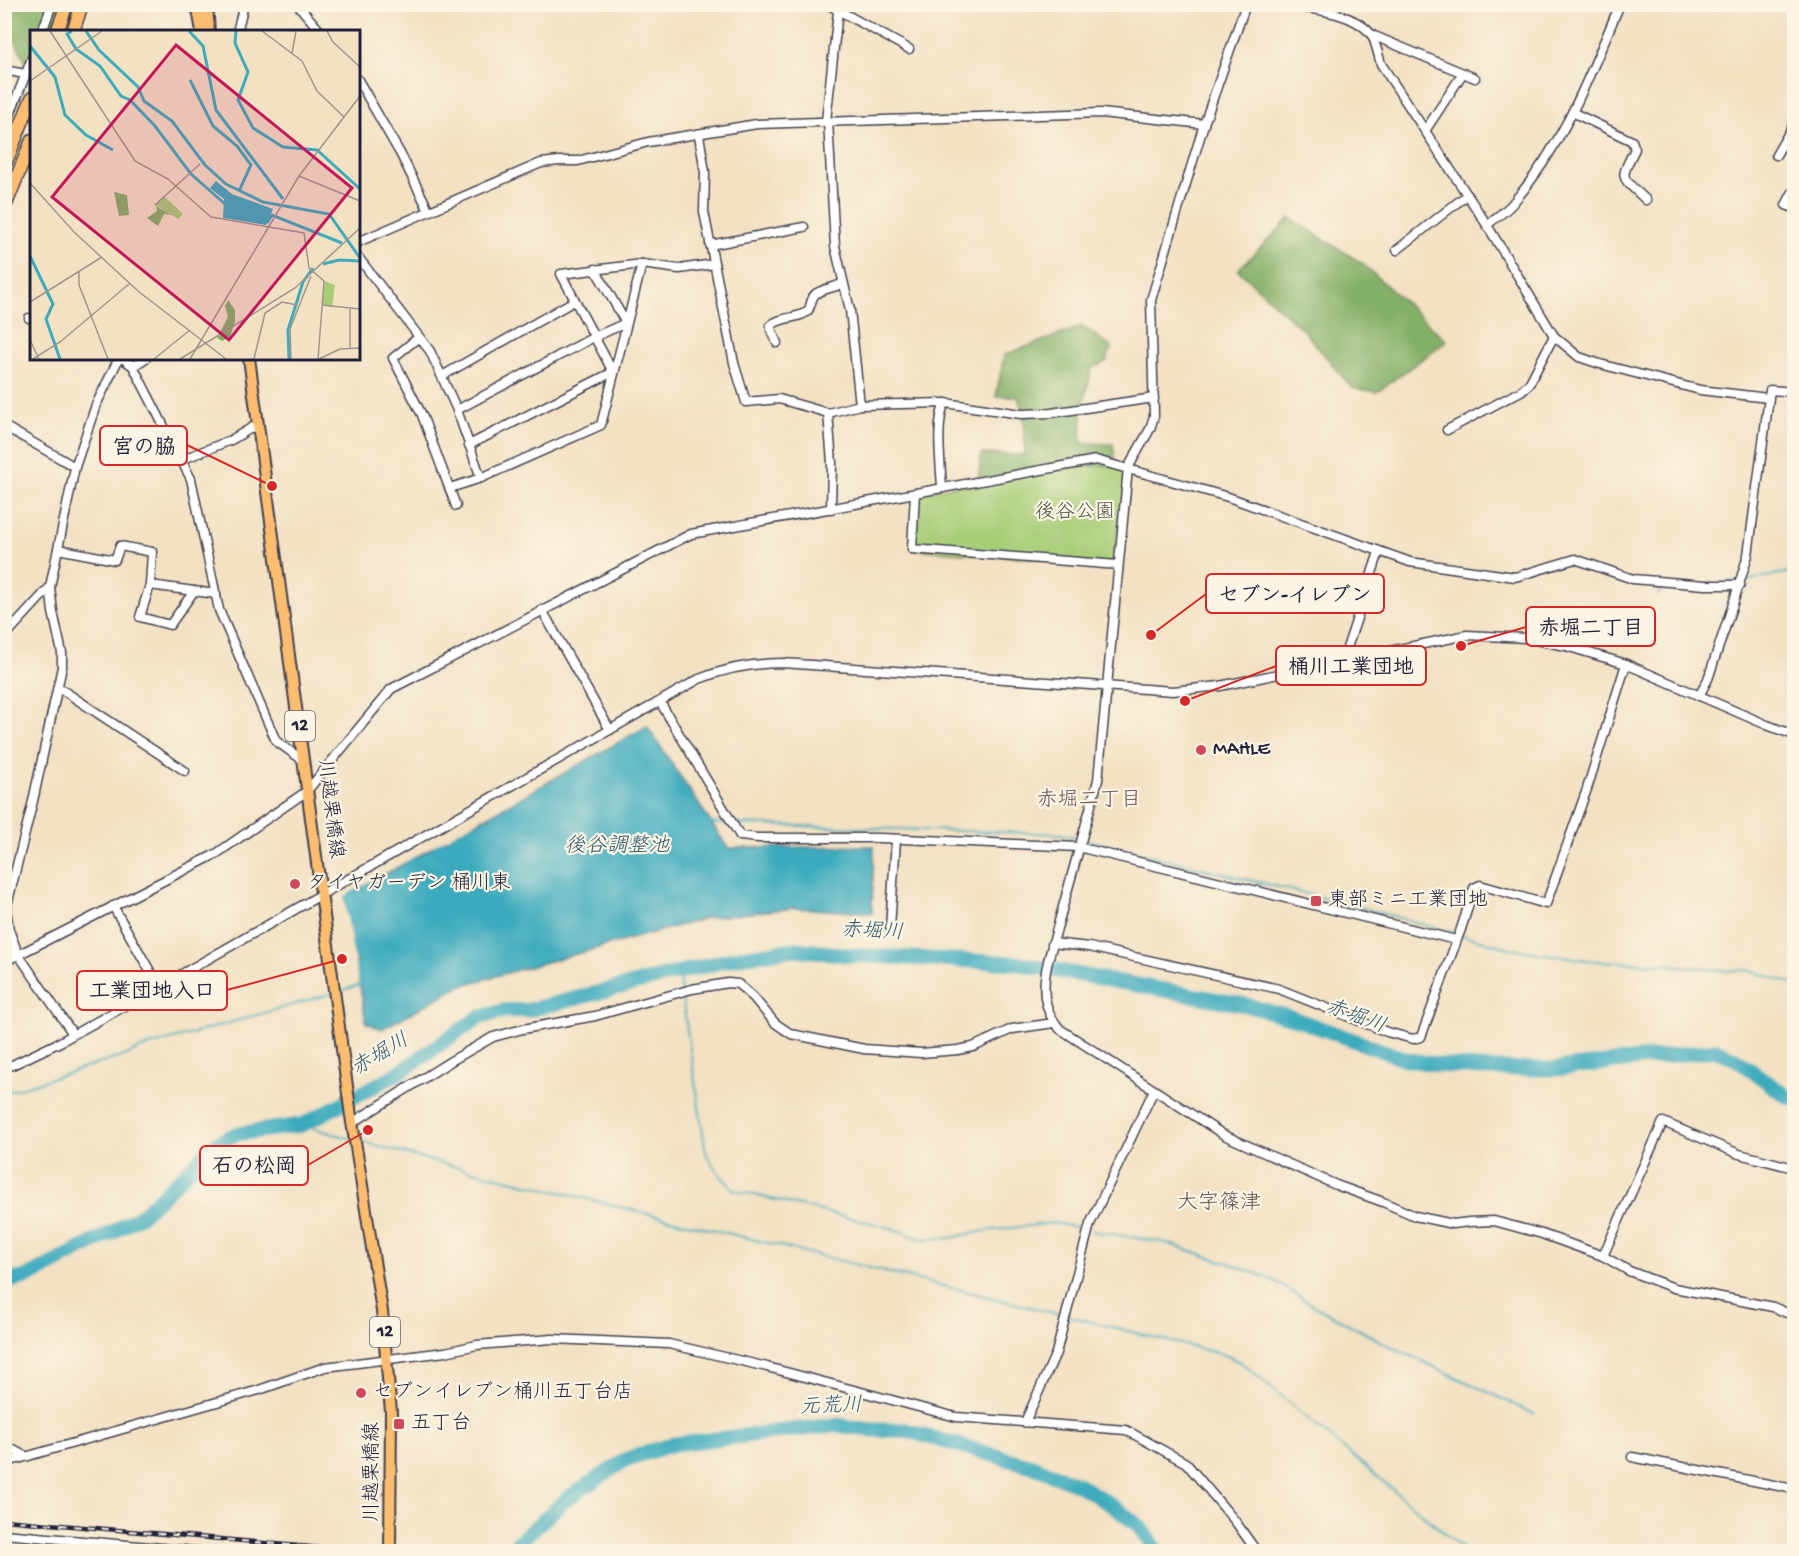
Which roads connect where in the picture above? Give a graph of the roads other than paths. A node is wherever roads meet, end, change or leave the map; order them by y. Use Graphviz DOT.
graph roads {
  1 [pos="52,4"];
  2 [pos="67,4"];
  3 [pos="82,4"];
  4 [pos="197,4"];
  5 [pos="207,4"];
  6 [pos="244,4"];
  7 [pos="297,4"];
  8 [pos="827,4"];
  9 [pos="1246,4"];
  10 [pos="1279,4"];
  11 [pos="1620,4"];
  12 [pos="838,11"];
  13 [pos="43,30"];
  14 [pos="58,30"];
  15 [pos="74,30"];
  16 [pos="202,30"];
  17 [pos="209,30"];
  18 [pos="238,30"];
  19 [pos="319,30"];
  20 [pos="1372,35"];
  21 [pos="909,49"];
  22 [pos="30,63"];
  23 [pos="4,70"];
  24 [pos="1463,73"];
  25 [pos="26,74"];
  26 [pos="1475,78"];
  27 [pos="360,84"];
  28 [pos="30,103"];
  29 [pos="1574,113"];
  30 [pos="827,122"];
  31 [pos="1204,124"];
  32 [pos="1794,124"];
  33 [pos="4,130"];
  34 [pos="1425,131"];
  35 [pos="699,135"];
  36 [pos="30,145"];
  37 [pos="1776,155"];
  38 [pos="4,167"];
  39 [pos="1794,190"];
  40 [pos="1467,195"];
  41 [pos="1646,200"];
  42 [pos="1794,208"];
  43 [pos="4,209"];
  44 [pos="429,211"];
  45 [pos="1487,225"];
  46 [pos="804,227"];
  47 [pos="360,241"];
  48 [pos="710,245"];
  49 [pos="1397,250"];
  50 [pos="360,260"];
  51 [pos="642,264"];
  52 [pos="714,264"];
  53 [pos="595,269"];
  54 [pos="843,283"];
  55 [pos="574,301"];
  56 [pos="626,323"];
  57 [pos="1554,336"];
  58 [pos="419,337"];
  59 [pos="594,337"];
  60 [pos="777,343"];
  61 [pos="120,360"];
  62 [pos="124,360"];
  63 [pos="143,360"];
  64 [pos="249,360"];
  65 [pos="133,366"];
  66 [pos="613,372"];
  67 [pos="442,376"];
  68 [pos="1794,392"];
  69 [pos="1154,398"];
  70 [pos="1768,398"];
  71 [pos="945,403"];
  72 [pos="860,405"];
  73 [pos="457,410"];
  74 [pos="828,413"];
  75 [pos="258,424"];
  76 [pos="4,426"];
  77 [pos="1447,430"];
  78 [pos="470,445"];
  79 [pos="181,460"];
  80 [pos="75,467"];
  81 [pos="1128,468"];
  82 [pos="481,478"];
  83 [pos="450,488"];
  84 [pos="942,488"];
  85 [pos="915,493"];
  86 [pos="456,506"];
  87 [pos="831,509"];
  88 [pos="58,549"];
  89 [pos="1379,552"];
  90 [pos="1118,565"];
  91 [pos="150,585"];
  92 [pos="1740,585"];
  93 [pos="50,587"];
  94 [pos="194,591"];
  95 [pos="216,594"];
  96 [pos="542,610"];
  97 [pos="4,637"];
  98 [pos="1343,660"];
  99 [pos="1626,664"];
  100 [pos="58,687"];
  101 [pos="1106,688"];
  102 [pos="1699,696"];
  103 [pos="660,702"];
  104 [pos="610,730"];
  105 [pos="1794,735"];
  106 [pos="304,761"];
  107 [pos="185,771"];
  108 [pos="307,791"];
  109 [pos="896,840"];
  110 [pos="1078,847"];
  111 [pos="322,894"];
  112 [pos="113,906"];
  113 [pos="890,927"];
  114 [pos="1456,940"];
  115 [pos="1052,943"];
  116 [pos="4,945"];
  117 [pos="18,954"];
  118 [pos="4,962"];
  119 [pos="159,987"];
  120 [pos="1054,1023"];
  121 [pos="74,1034"];
  122 [pos="4,1069"];
  123 [pos="1154,1090"];
  124 [pos="351,1119"];
  125 [pos="1794,1168"];
  126 [pos="1603,1256"];
  127 [pos="1794,1316"];
  128 [pos="388,1360"];
  129 [pos="1026,1422"];
  130 [pos="4,1445"];
  131 [pos="24,1456"];
  132 [pos="1632,1457"];
  133 [pos="4,1463"];
  134 [pos="1794,1489"];
  135 [pos="4,1534"];
  136 [pos="206,1551"];
  137 [pos="390,1551"];
  138 [pos="1257,1551"];
  1 -- 13 [label="street"];
  2 -- 14 [label="highway"];
  3 -- 15 [label="highway"];
  4 -- 16 [label="main road"];
  5 -- 17 [label="main road"];
  6 -- 18 [label="street"];
  7 -- 19 [label="street"];
  8 -- 12 [label="street"];
  9 -- 31 [label="street"];
  10 -- 20 [label="street"];
  11 -- 29 [label="street"];
  12 -- 21 [label="street"];
  12 -- 30 [label="street"];
  20 -- 24 [label="street"];
  20 -- 34 [label="street"];
  22 -- 25 [label="street"];
  23 -- 25 [label="street"];
  24 -- 26 [label="street"];
  24 -- 34 [label="street"];
  25 -- 33 [label="street"];
  27 -- 44 [label="street"];
  28 -- 38 [label="highway"];
  29 -- 41 [label="street"];
  29 -- 45 [label="street"];
  30 -- 31 [label="street"];
  30 -- 35 [label="street"];
  30 -- 54 [label="street"];
  31 -- 69 [label="street"];
  32 -- 37 [label="street"];
  34 -- 40 [label="street"];
  35 -- 44 [label="street"];
  35 -- 48 [label="street"];
  36 -- 43 [label="highway"];
  39 -- 42 [label="street"];
  40 -- 45 [label="street"];
  40 -- 49 [label="street"];
  44 -- 47 [label="street"];
  45 -- 57 [label="street"];
  46 -- 48 [label="street"];
  48 -- 52 [label="street"];
  50 -- 58 [label="street"];
  51 -- 52 [label="street"];
  51 -- 53 [label="street"];
  51 -- 56 [label="street"];
  52 -- 74 [label="street"];
  53 -- 55 [label="street"];
  53 -- 56 [label="street"];
  54 -- 60 [label="street"];
  54 -- 72 [label="street"];
  55 -- 59 [label="street"];
  55 -- 67 [label="street"];
  56 -- 59 [label="street"];
  56 -- 66 [label="street"];
  57 -- 70 [label="street"];
  57 -- 77 [label="street"];
  58 -- 67 [label="street"];
  58 -- 83 [label="street"];
  59 -- 66 [label="street"];
  59 -- 73 [label="street"];
  61 -- 80 [label="street"];
  62 -- 65 [label="street"];
  63 -- 65 [label="street"];
  64 -- 75 [label="main road, 川越栗橋線 / 12"];
  65 -- 79 [label="street"];
  66 -- 78 [label="street"];
  66 -- 82 [label="street"];
  67 -- 73 [label="street"];
  68 -- 70 [label="street"];
  69 -- 71 [label="street"];
  69 -- 81 [label="street"];
  70 -- 92 [label="street"];
  71 -- 72 [label="street"];
  71 -- 84 [label="street"];
  72 -- 74 [label="street"];
  73 -- 78 [label="street"];
  74 -- 87 [label="street"];
  75 -- 79 [label="street"];
  75 -- 106 [label="main road, 川越栗橋線 / 12"];
  76 -- 80 [label="street"];
  78 -- 82 [label="street"];
  79 -- 95 [label="street"];
  80 -- 88 [label="street"];
  81 -- 84 [label="street"];
  81 -- 89 [label="street"];
  81 -- 90 [label="street"];
  82 -- 83 [label="street"];
  83 -- 86 [label="street"];
  84 -- 85 [label="street"];
  85 -- 87 [label="street"];
  85 -- 90 [label="street"];
  87 -- 96 [label="street"];
  88 -- 91 [label="street"];
  88 -- 93 [label="street"];
  89 -- 92 [label="street"];
  89 -- 98 [label="street"];
  90 -- 101 [label="street"];
  91 -- 94 [label="street"];
  91 -- 94 [label="street"];
  92 -- 102 [label="street"];
  93 -- 97 [label="street"];
  93 -- 100 [label="street"];
  94 -- 95 [label="street"];
  95 -- 106 [label="street"];
  96 -- 104 [label="street"];
  96 -- 108 [label="street"];
  98 -- 99 [label="street"];
  98 -- 101 [label="street"];
  99 -- 102 [label="street"];
  99 -- 114 [label="street"];
  100 -- 107 [label="street"];
  100 -- 117 [label="street"];
  101 -- 103 [label="street"];
  101 -- 110 [label="street"];
  102 -- 105 [label="street"];
  103 -- 104 [label="street"];
  103 -- 109 [label="street"];
  104 -- 111 [label="street"];
  106 -- 108 [label="main road, 川越栗橋線 / 12"];
  108 -- 111 [label="main road, 川越栗橋線 / 12"];
  108 -- 112 [label="street"];
  109 -- 110 [label="street"];
  109 -- 113 [label="street"];
  110 -- 114 [label="street"];
  110 -- 115 [label="street"];
  111 -- 119 [label="street"];
  111 -- 124 [label="main road, 川越栗橋線 / 12"];
  112 -- 117 [label="street"];
  112 -- 119 [label="street"];
  114 -- 115 [label="street"];
  115 -- 120 [label="street"];
  116 -- 117 [label="street"];
  117 -- 118 [label="street"];
  117 -- 121 [label="street"];
  119 -- 121 [label="street"];
  120 -- 123 [label="street"];
  120 -- 124 [label="street"];
  121 -- 122 [label="street"];
  123 -- 126 [label="street"];
  123 -- 129 [label="street"];
  124 -- 128 [label="main road, 川越栗橋線 / 12"];
  125 -- 126 [label="street"];
  126 -- 127 [label="street"];
  128 -- 129 [label="street"];
  128 -- 131 [label="street"];
  128 -- 137 [label="main road, 川越栗橋線 / 12"];
  129 -- 138 [label="street"];
  130 -- 131 [label="street"];
  131 -- 133 [label="street"];
  132 -- 134 [label="street"];
  135 -- 136 [label="street"];
}
